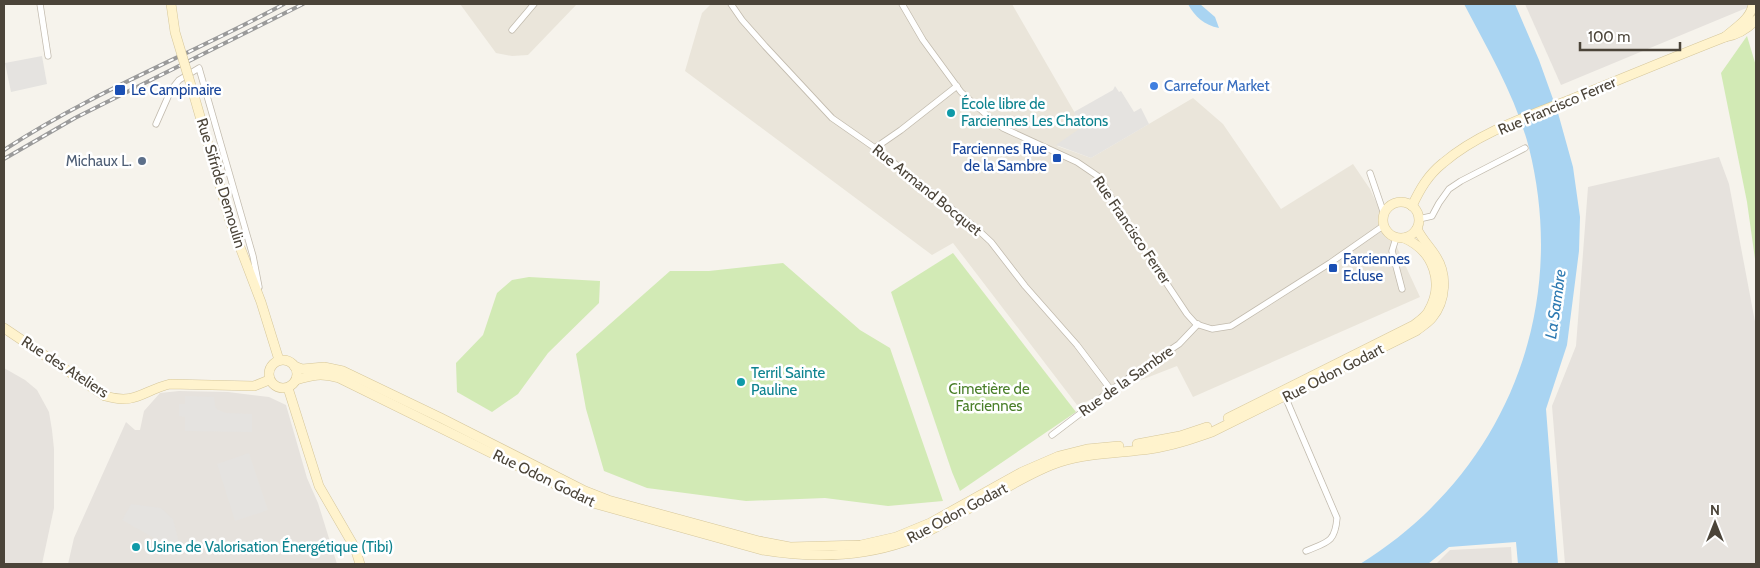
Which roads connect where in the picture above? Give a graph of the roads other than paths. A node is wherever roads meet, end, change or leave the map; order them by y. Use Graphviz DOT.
graph roads {
  1 [pos="40,4"];
  2 [pos="170,4"];
  3 [pos="534,4"];
  4 [pos="731,4"];
  5 [pos="902,4"];
  6 [pos="1753,4"];
  7 [pos="1756,20"];
  8 [pos="512,30"];
  9 [pos="1725,37"];
  10 [pos="48,56"];
  11 [pos="957,86"];
  12 [pos="156,124"];
  13 [pos="875,148"];
  14 [pos="1525,148"];
  15 [pos="1370,173"];
  16 [pos="1412,206"];
  17 [pos="1384,214"];
  18 [pos="1418,224"];
  19 [pos="1383,226"];
  20 [pos="1400,238"];
  21 [pos="1402,289"];
  22 [pos="261,302"];
  23 [pos="1198,324"];
  24 [pos="4,328"];
  25 [pos="279,360"];
  26 [pos="294,366"];
  27 [pos="269,380"];
  28 [pos="296,380"];
  29 [pos="288,388"];
  30 [pos="1111,390"];
  31 [pos="1284,393"];
  32 [pos="1052,435"];
  33 [pos="1306,551"];
  34 [pos="360,564"];
  1 -- 10 [label="street"];
  2 -- 22 [label="main road, Rue Sifride Demoulin, bridge"];
  3 -- 8 [label="street"];
  4 -- 13 [label="street, Rue Armand Bocquet"];
  5 -- 11 [label="street, Rue Francisco Ferrer"];
  6 -- 9 [label="main road, Rue Francisco Ferrer"];
  7 -- 9 [label="main road, Rue Francisco Ferrer"];
  9 -- 16 [label="main road, Rue Francisco Ferrer"];
  11 -- 13 [label="street"];
  11 -- 23 [label="street, Rue Francisco Ferrer"];
  12 -- 22 [label="street"];
  13 -- 30 [label="street, Rue Armand Bocquet"];
  14 -- 18 [label="street, Rue Francisco Ferrer"];
  15 -- 17 [label="street"];
  16 -- 17 [label="main road"];
  16 -- 18 [label="main road"];
  17 -- 19 [label="main road"];
  18 -- 20 [label="main road"];
  18 -- 31 [label="main road, Rue Odon Godart"];
  19 -- 20 [label="main road"];
  19 -- 23 [label="street"];
  20 -- 21 [label="street"];
  20 -- 31 [label="main road, Rue Odon Godart"];
  22 -- 25 [label="main road, Rue Sifride Demoulin"];
  23 -- 30 [label="street, Rue de la Sambre"];
  24 -- 27 [label="main road, Rue des Ateliers"];
  25 -- 26 [label="main road"];
  25 -- 27 [label="main road"];
  26 -- 28 [label="main road"];
  26 -- 31 [label="main road, Rue Odon Godart"];
  27 -- 29 [label="main road"];
  28 -- 29 [label="main road"];
  28 -- 31 [label="main road, Rue Odon Godart"];
  29 -- 34 [label="main road"];
  30 -- 32 [label="street, Rue de la Sambre"];
  31 -- 33 [label="street"];
}
